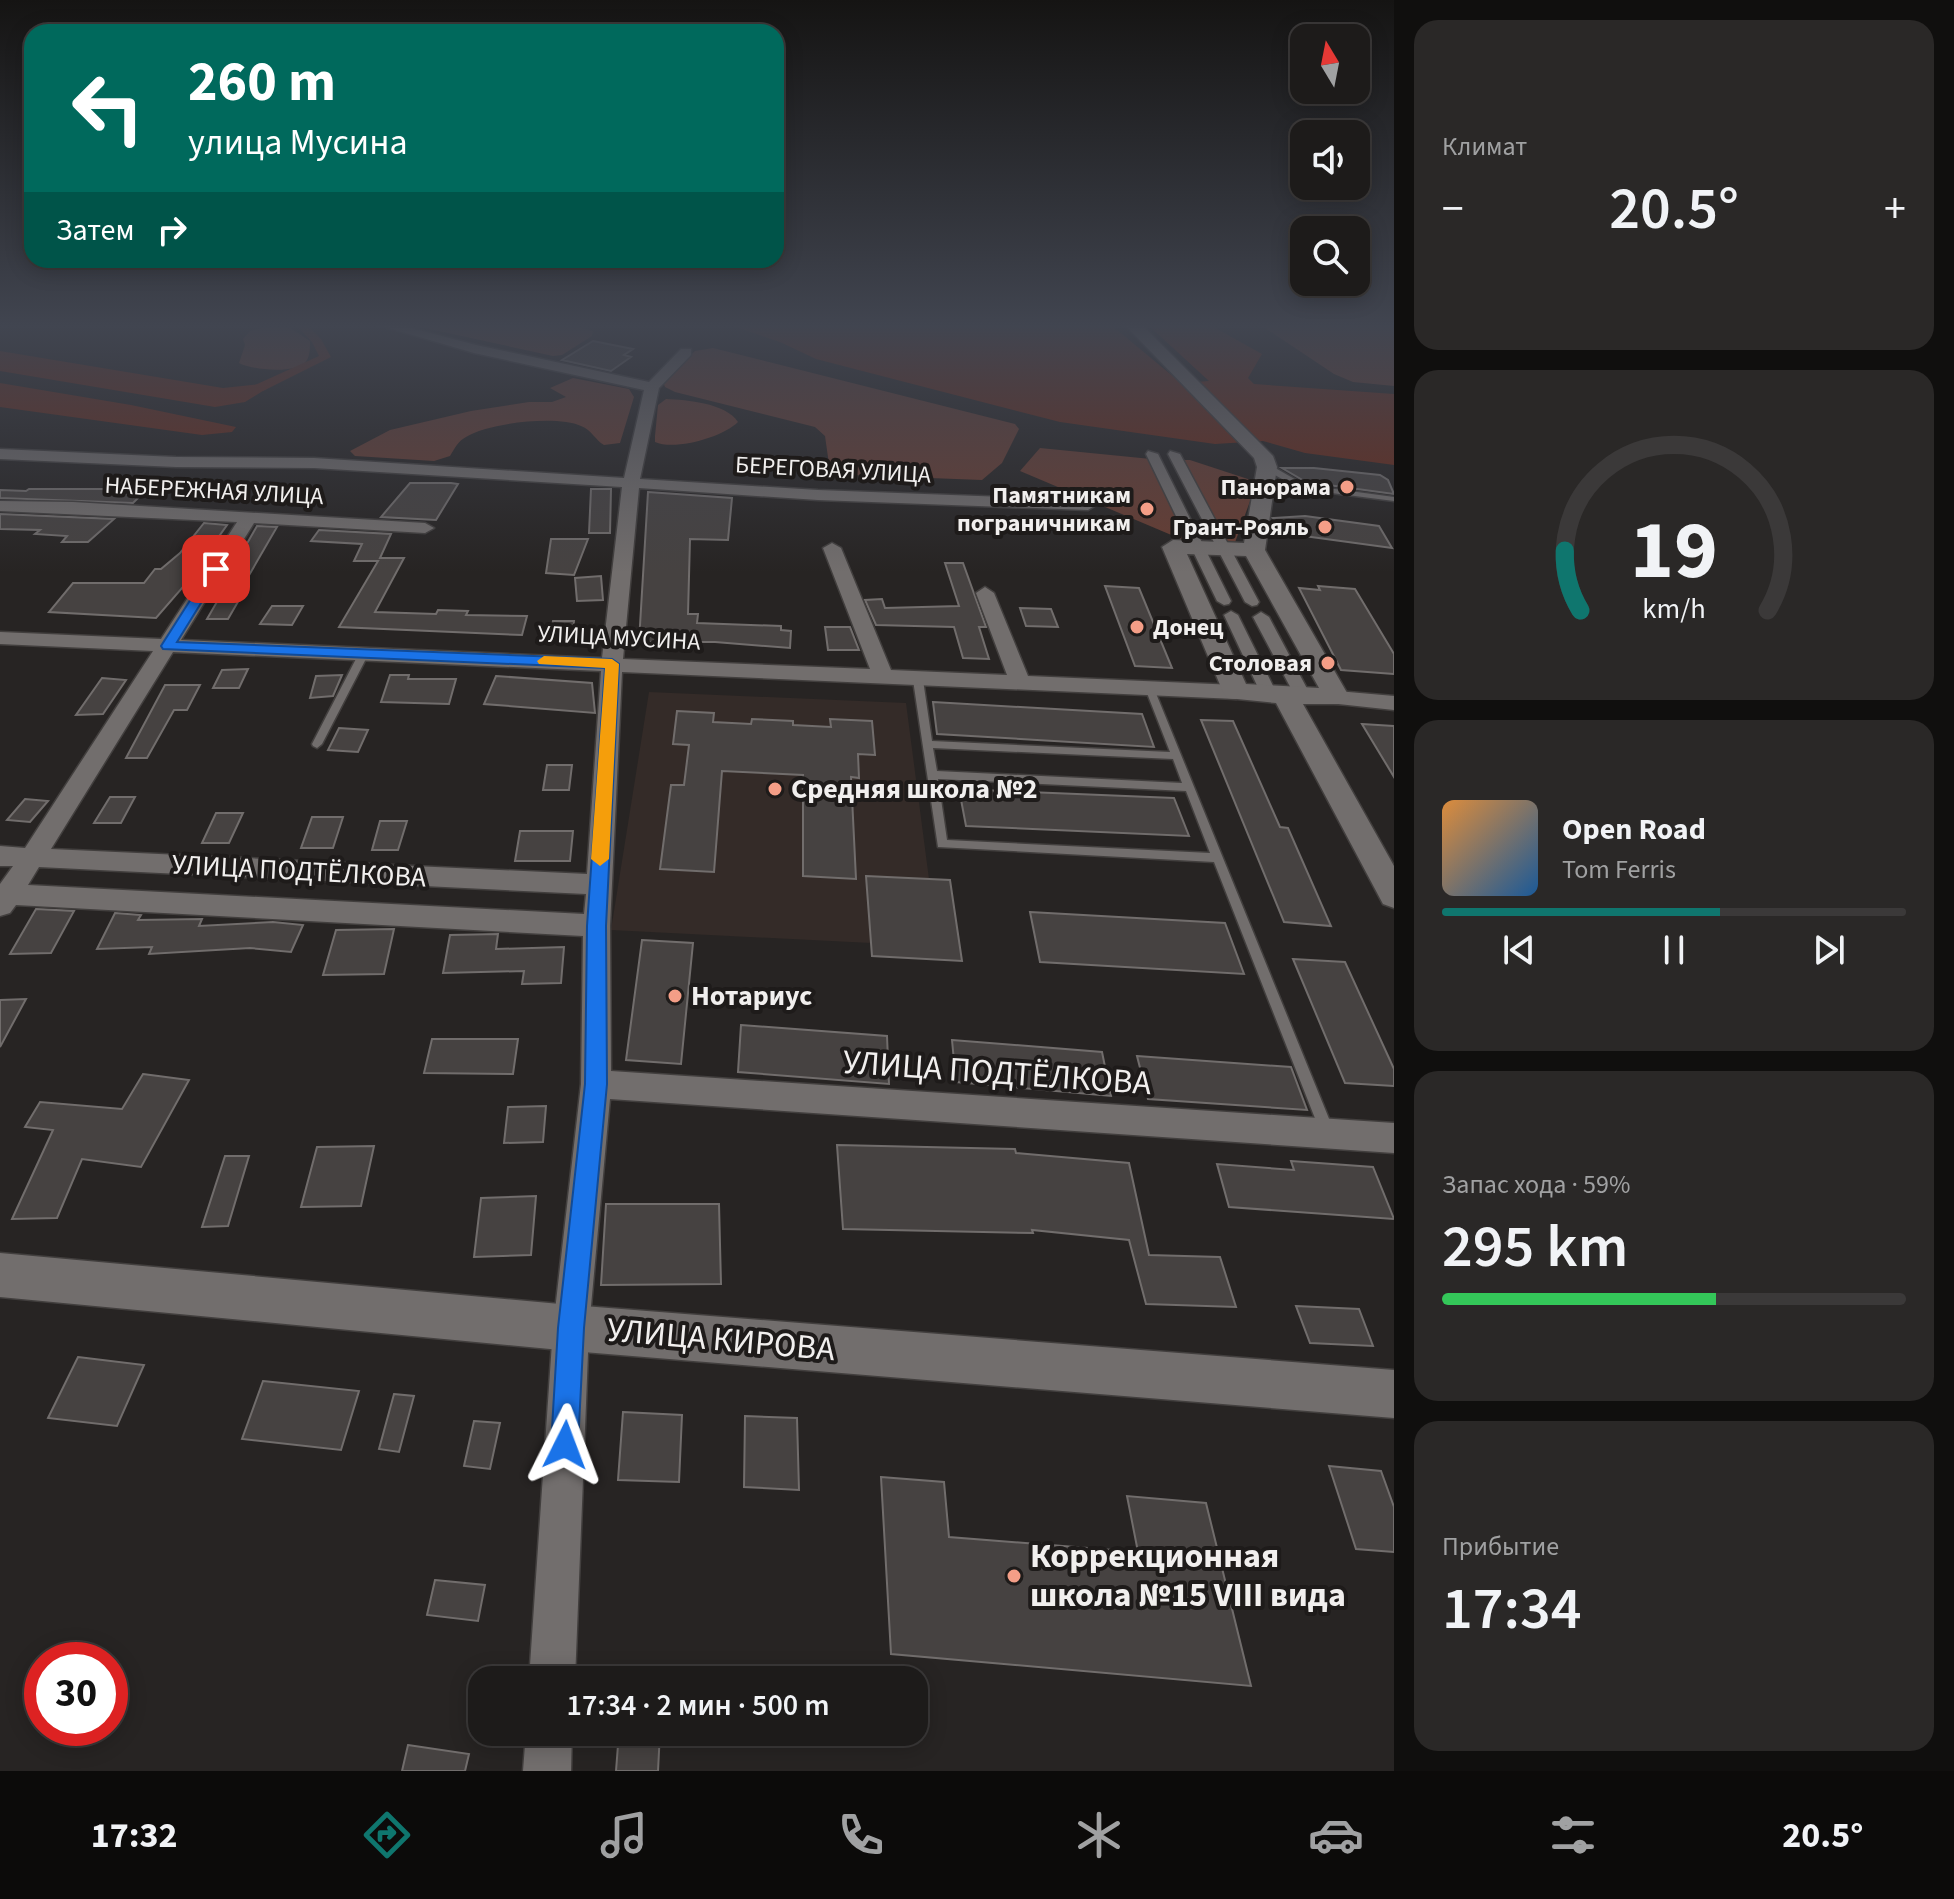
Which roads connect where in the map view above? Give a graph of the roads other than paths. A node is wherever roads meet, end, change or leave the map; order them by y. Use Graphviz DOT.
graph roads {
  1 [pos="648,407"];
  2 [pos="1215,407"];
  3 [pos="0,454"];
  4 [pos="1152,454"];
  5 [pos="1174,454"];
  6 [pos="1263,458"];
  7 [pos="631,482"];
  8 [pos="1394,499"];
  9 [pos="1088,505"];
  10 [pos="0,506"];
  11 [pos="248,518"];
  12 [pos="425,528"];
  13 [pos="1198,547"];
  14 [pos="832,548"];
  15 [pos="1223,548"];
  16 [pos="1254,550"];
  17 [pos="985,593"];
  18 [pos="0,638"];
  19 [pos="168,646"];
  20 [pos="364,653"];
  21 [pos="612,664"];
  22 [pos="884,678"];
  23 [pos="918,680"];
  24 [pos="1020,683"];
  25 [pos="1150,688"];
  26 [pos="1236,692"];
  27 [pos="1286,695"];
  28 [pos="1337,698"];
  29 [pos="1394,703"];
  30 [pos="317,744"];
  31 [pos="928,744"];
  32 [pos="1177,756"];
  33 [pos="932,775"];
  34 [pos="1190,787"];
  35 [pos="0,856"];
  36 [pos="33,858"];
  37 [pos="1218,858"];
  38 [pos="599,885"];
  39 [pos="1394,895"];
  40 [pos="3,899"];
  41 [pos="597,926"];
  42 [pos="596,1084"];
  43 [pos="1328,1133"];
  44 [pos="1394,1138"];
  45 [pos="0,1275"];
  46 [pos="571,1328"];
  47 [pos="1394,1394"];
  48 [pos="553,1666"];
  49 [pos="548,1746"];
  50 [pos="547,1771"];
  1 -- 7 [label="street"];
  2 -- 6 [label="street"];
  3 -- 7 [label="street, БЕРЕГОВАЯ УЛИЦА"];
  4 -- 13 [label="street"];
  5 -- 15 [label="street"];
  6 -- 8 [label="lane"];
  6 -- 16 [label="street"];
  7 -- 9 [label="street, БЕРЕГОВАЯ УЛИЦА"];
  7 -- 21 [label="street"];
  10 -- 11 [label="street, НАБЕРЕЖНАЯ УЛИЦА"];
  11 -- 12 [label="street, НАБЕРЕЖНАЯ УЛИЦА"];
  11 -- 19 [label="street"];
  13 -- 15 [label="street"];
  13 -- 26 [label="street"];
  13 -- 27 [label="street"];
  14 -- 22 [label="street"];
  15 -- 16 [label="street"];
  15 -- 27 [label="street"];
  16 -- 28 [label="street"];
  17 -- 24 [label="street"];
  18 -- 19 [label="street, УЛИЦА МУСИНА"];
  19 -- 20 [label="street, УЛИЦА МУСИНА"];
  19 -- 36 [label="street"];
  20 -- 21 [label="street, УЛИЦА МУСИНА"];
  20 -- 30 [label="lane"];
  21 -- 22 [label="street, УЛИЦА МУСИНА"];
  21 -- 38 [label="street"];
  22 -- 23 [label="street, УЛИЦА МУСИНА"];
  23 -- 24 [label="street, УЛИЦА МУСИНА"];
  23 -- 31 [label="lane"];
  24 -- 25 [label="street, УЛИЦА МУСИНА"];
  25 -- 26 [label="street, УЛИЦА МУСИНА"];
  25 -- 32 [label="lane"];
  26 -- 27 [label="street"];
  27 -- 28 [label="street"];
  27 -- 39 [label="street"];
  28 -- 29 [label="street"];
  31 -- 32 [label="lane"];
  31 -- 33 [label="lane"];
  32 -- 34 [label="lane"];
  33 -- 34 [label="lane"];
  33 -- 37 [label="lane"];
  34 -- 37 [label="lane"];
  35 -- 36 [label="street, УЛИЦА ПОДТЁЛКОВА"];
  36 -- 38 [label="street, УЛИЦА ПОДТЁЛКОВА"];
  36 -- 40 [label="street"];
  37 -- 43 [label="lane"];
  38 -- 41 [label="street"];
  40 -- 41 [label="street, УЛИЦА ПОДТЁЛКОВА"];
  41 -- 42 [label="street"];
  42 -- 43 [label="street, УЛИЦА ПОДТЁЛКОВА"];
  42 -- 46 [label="street"];
  43 -- 44 [label="street, УЛИЦА ПОДТЁЛКОВА"];
  45 -- 46 [label="street, УЛИЦА КИРОВА"];
  46 -- 47 [label="street, УЛИЦА КИРОВА"];
  46 -- 48 [label="street"];
  49 -- 50 [label="street"];
}
